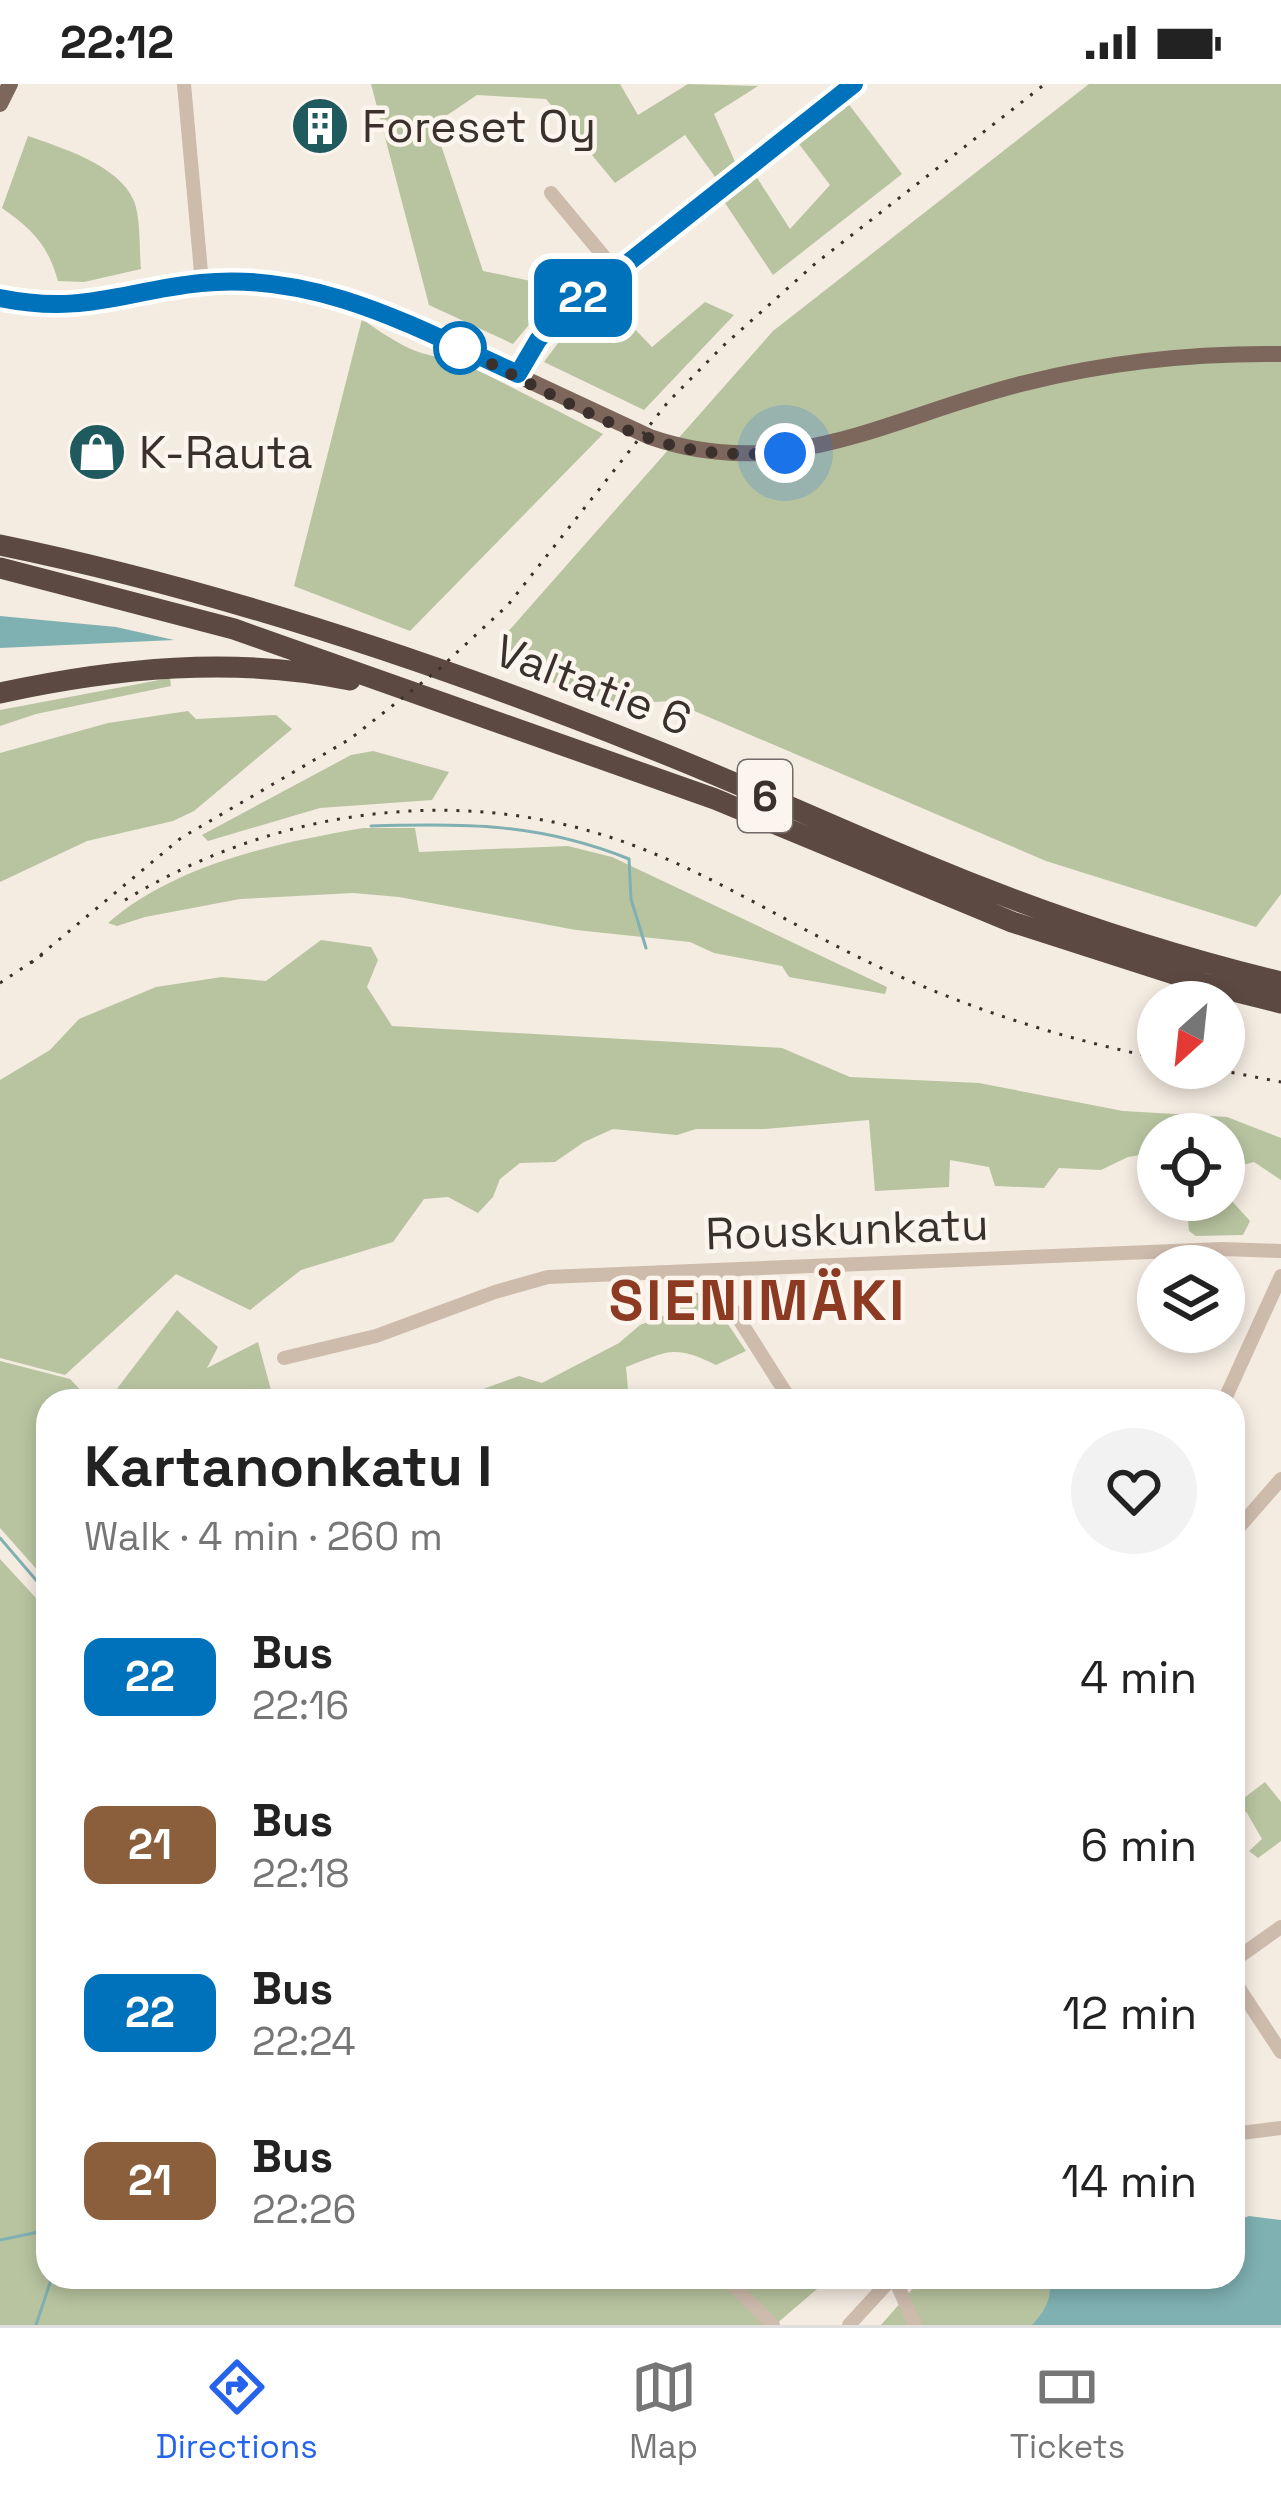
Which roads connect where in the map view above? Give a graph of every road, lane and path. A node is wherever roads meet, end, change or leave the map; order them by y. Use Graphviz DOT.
graph roads {
  1 [pos="184,84"];
  2 [pos="854,84"];
  3 [pos="551,193"];
  4 [pos="616,271"];
  5 [pos="202,283"];
  6 [pos="0,298"];
  7 [pos="1281,354"];
  8 [pos="518,374"];
  9 [pos="0,536"];
  10 [pos="0,545"];
  11 [pos="64,558"];
  12 [pos="0,568"];
  13 [pos="0,693"];
  14 [pos="431,698"];
  15 [pos="1281,982"];
  16 [pos="1281,1003"];
  17 [pos="1281,1251"];
  18 [pos="717,1270"];
  19 [pos="1281,1276"];
  20 [pos="284,1358"];
  21 [pos="783,1389"];
  22 [pos="1229,1389"];
  23 [pos="1281,1479"];
  24 [pos="1245,1520"];
  25 [pos="1281,1927"];
  26 [pos="1245,1952"];
  27 [pos="1245,1997"];
  28 [pos="1281,2052"];
  29 [pos="1281,2128"];
  30 [pos="1245,2132"];
  31 [pos="737,2289"];
  32 [pos="883,2289"];
  33 [pos="899,2289"];
  34 [pos="773,2325"];
  35 [pos="849,2325"];
  36 [pos="915,2325"];
  1 -- 5 [label="street"];
  2 -- 4 [label="street"];
  3 -- 4 [label="street"];
  4 -- 8 [label="street"];
  5 -- 6 [label="main road"];
  5 -- 8 [label="main road"];
  7 -- 8 [label="main road"];
  9 -- 11 [label="highway"];
  10 -- 11 [label="highway, Valtatie 6 / 6"];
  11 -- 15 [label="highway, Valtatie 6 / 6"];
  12 -- 14 [label="highway, Valtatie 6 / 6"];
  13 -- 14 [label="highway"];
  14 -- 16 [label="highway, Valtatie 6 / 6"];
  17 -- 18 [label="street, Rouskunkatu"];
  18 -- 20 [label="street, Rouskunkatu"];
  18 -- 21 [label="street"];
  19 -- 22 [label="street"];
  23 -- 24 [label="street"];
  25 -- 26 [label="street"];
  27 -- 28 [label="street"];
  29 -- 30 [label="street"];
  31 -- 34 [label="street"];
  32 -- 35 [label="street"];
  33 -- 36 [label="street"];
}
